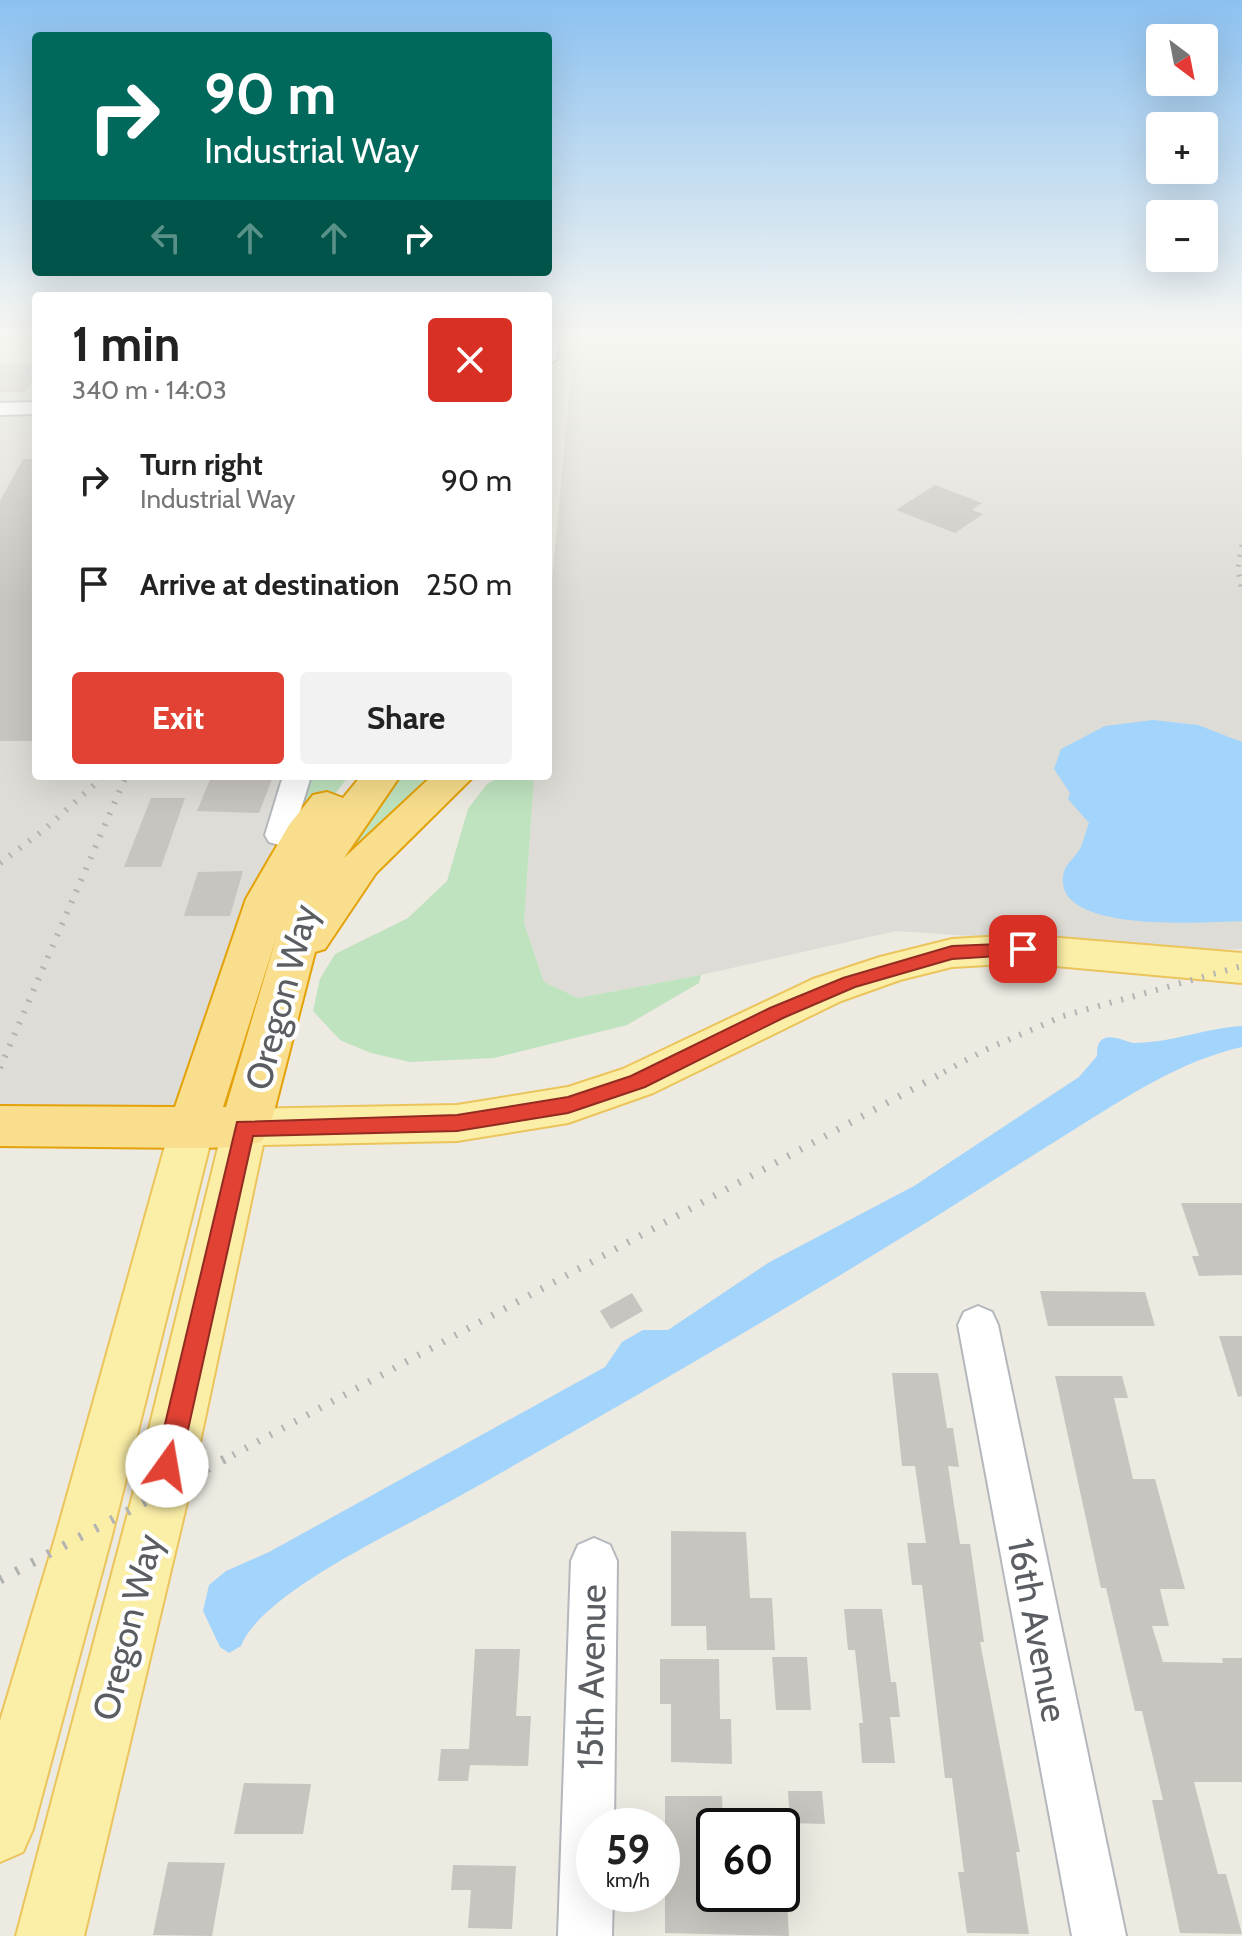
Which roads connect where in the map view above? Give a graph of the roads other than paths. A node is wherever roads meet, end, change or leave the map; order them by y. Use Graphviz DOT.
graph roads {
  1 [pos="296,780"];
  2 [pos="346,780"];
  3 [pos="378,780"];
  4 [pos="451,780"];
  5 [pos="279,835"];
  6 [pos="1242,968"];
  7 [pos="287,974"];
  8 [pos="0,1126"];
  9 [pos="218,1128"];
  10 [pos="978,1325"];
  11 [pos="594,1561"];
  12 [pos="0,1829"];
  13 [pos="50,1936"];
  14 [pos="585,1936"];
  15 [pos="1099,1936"];
  1 -- 5 [label="street"];
  2 -- 9 [label="highway, Oregon Way"];
  3 -- 7 [label="highway, Oregon Way"];
  4 -- 7 [label="highway"];
  6 -- 9 [label="main road"];
  7 -- 9 [label="highway, Oregon Way"];
  8 -- 9 [label="highway"];
  9 -- 12 [label="main road, Oregon Way"];
  9 -- 13 [label="main road, Oregon Way"];
  10 -- 15 [label="street, 16th Avenue"];
  11 -- 14 [label="street, 15th Avenue"];
}
